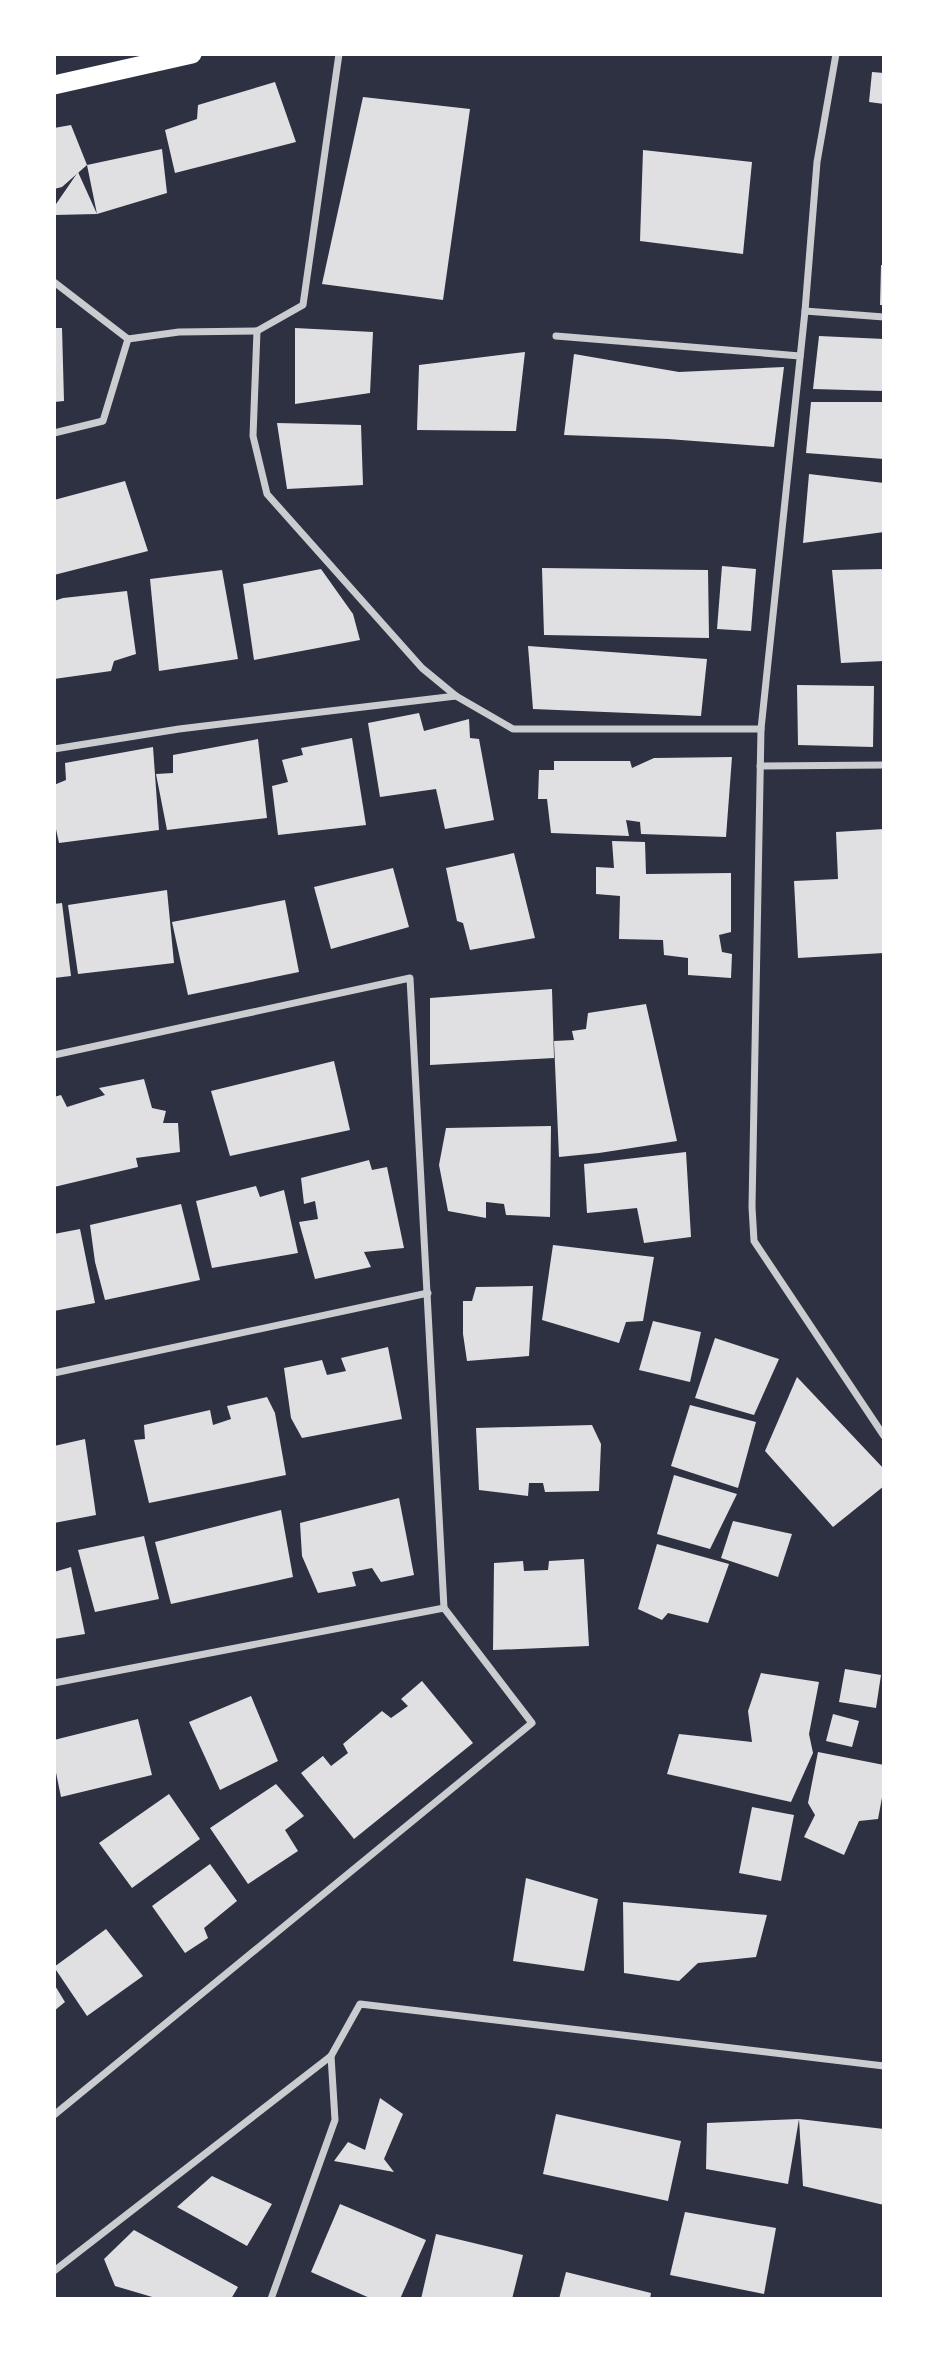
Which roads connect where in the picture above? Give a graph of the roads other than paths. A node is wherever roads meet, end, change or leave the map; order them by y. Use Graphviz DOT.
graph roads {
  1 [pos="192,54"];
  2 [pos="338,54"];
  3 [pos="836,54"];
  4 [pos="54,85"];
  5 [pos="54,282"];
  6 [pos="805,311"];
  7 [pos="884,317"];
  8 [pos="257,331"];
  9 [pos="556,336"];
  10 [pos="128,338"];
  11 [pos="800,356"];
  12 [pos="54,433"];
  13 [pos="456,696"];
  14 [pos="761,729"];
  15 [pos="54,749"];
  16 [pos="884,765"];
  17 [pos="760,766"];
  18 [pos="54,1055"];
  19 [pos="428,1293"];
  20 [pos="54,1373"];
  21 [pos="884,1436"];
  22 [pos="444,1608"];
  23 [pos="54,1684"];
  24 [pos="331,2056"];
  25 [pos="884,2066"];
  26 [pos="54,2115"];
  27 [pos="54,2271"];
  28 [pos="271,2299"];
  1 -- 4 [label="highway"];
  2 -- 8 [label="street"];
  3 -- 6 [label="street"];
  5 -- 10 [label="street"];
  6 -- 7 [label="street"];
  6 -- 11 [label="street"];
  8 -- 10 [label="street"];
  8 -- 13 [label="street"];
  9 -- 11 [label="street"];
  10 -- 12 [label="street"];
  11 -- 14 [label="street"];
  13 -- 14 [label="street"];
  13 -- 15 [label="street"];
  14 -- 17 [label="street"];
  16 -- 17 [label="street"];
  17 -- 21 [label="street"];
  18 -- 19 [label="street"];
  19 -- 20 [label="street"];
  19 -- 22 [label="street"];
  22 -- 23 [label="street"];
  22 -- 26 [label="street"];
  24 -- 25 [label="street"];
  24 -- 27 [label="street"];
  24 -- 28 [label="street"];
}
